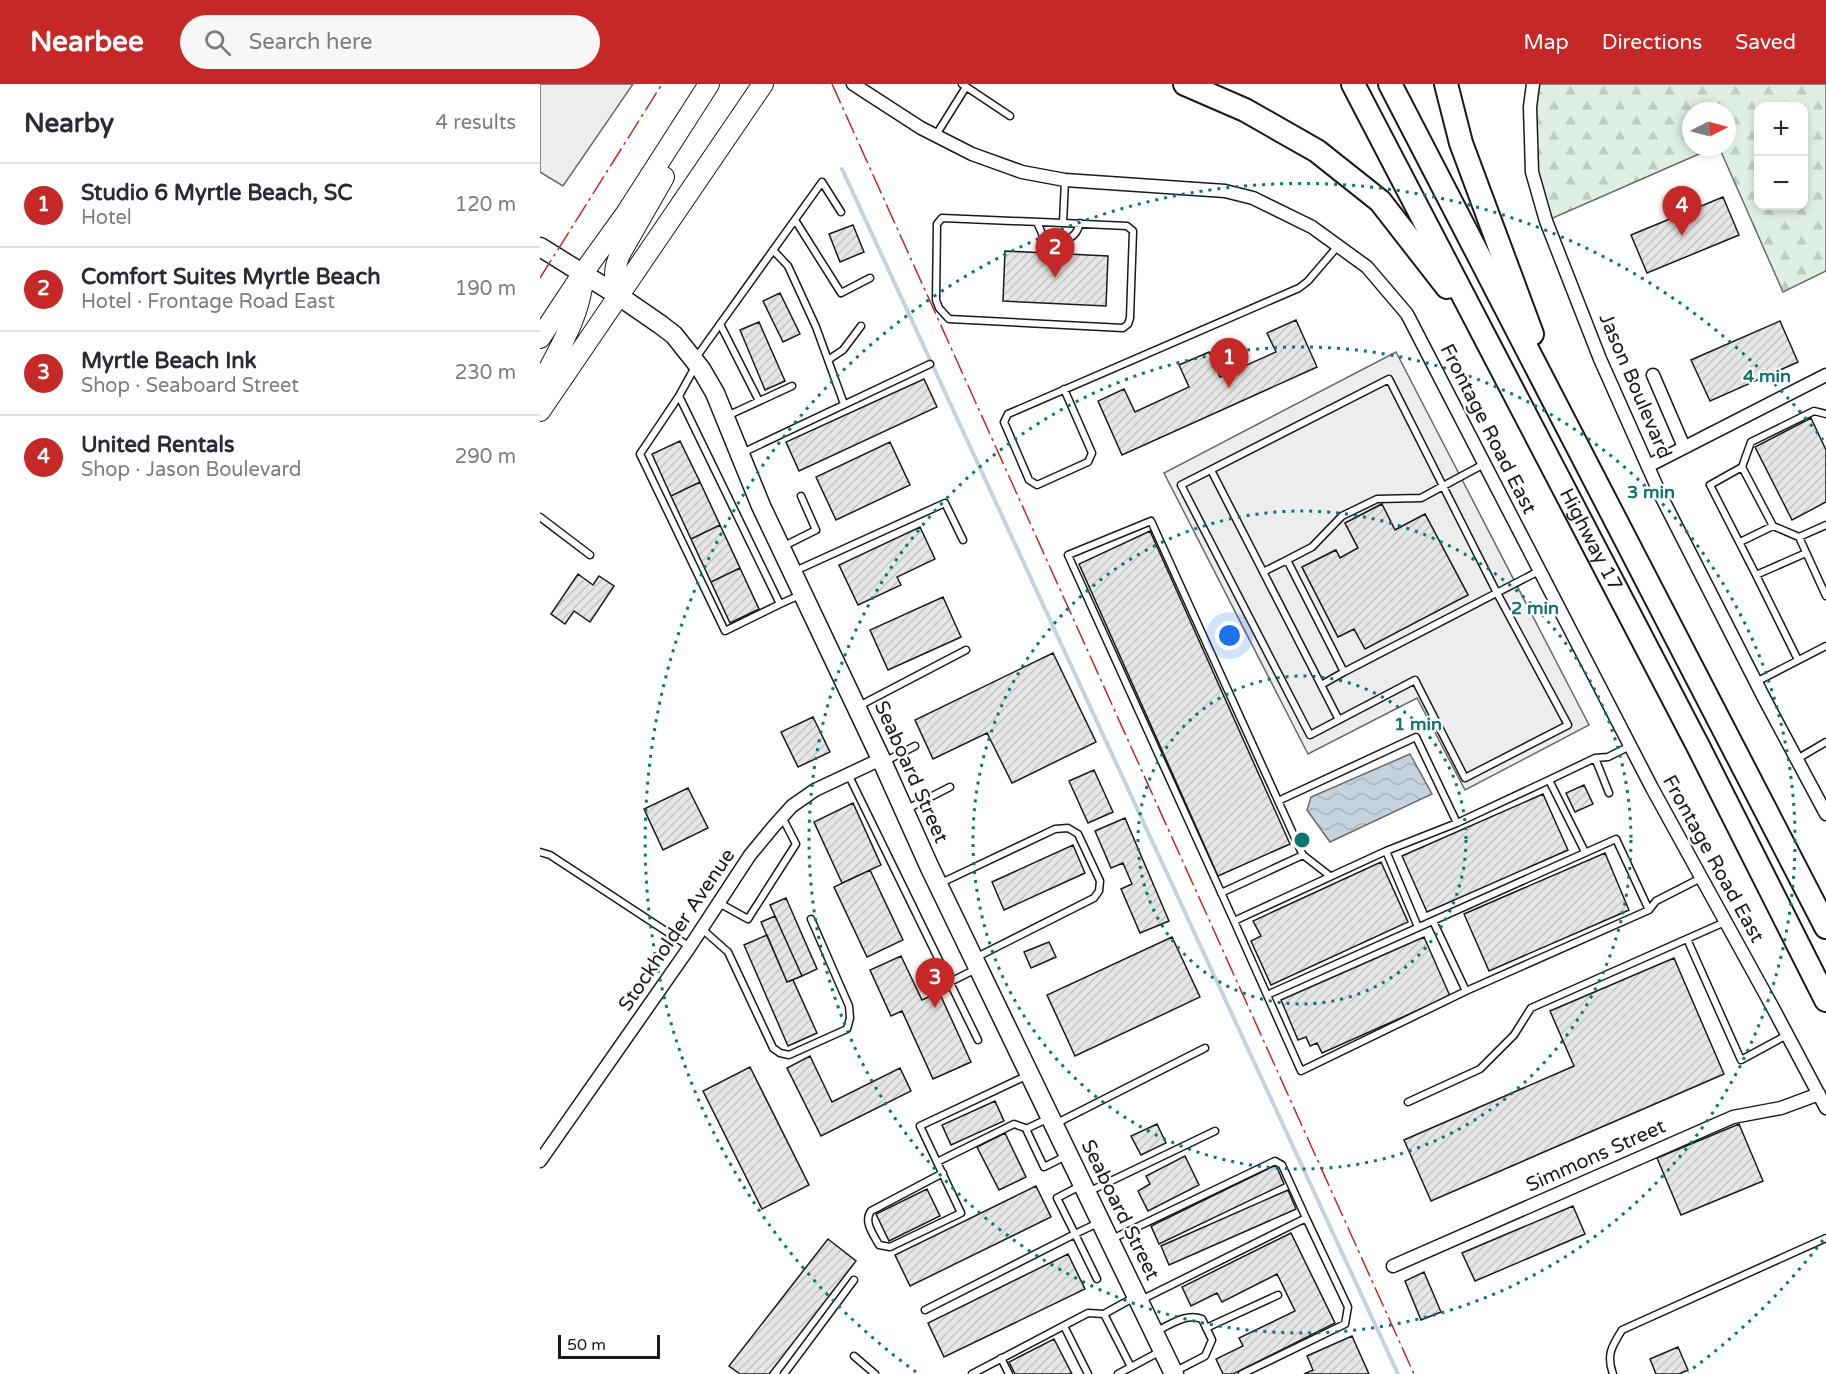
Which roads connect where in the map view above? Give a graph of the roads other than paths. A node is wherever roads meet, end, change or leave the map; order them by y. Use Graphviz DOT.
graph roads {
  1 [pos="709,84"];
  2 [pos="763,84"];
  3 [pos="853,84"];
  4 [pos="1185,84"];
  5 [pos="1353,84"];
  6 [pos="1390,84"];
  7 [pos="1446,84"];
  8 [pos="1533,84"];
  9 [pos="964,85"];
  10 [pos="696,105"];
  11 [pos="1010,116"];
  12 [pos="936,135"];
  13 [pos="1065,180"];
  14 [pos="841,212"];
  15 [pos="795,220"];
  16 [pos="1037,222"];
  17 [pos="1063,222"];
  18 [pos="1080,223"];
  19 [pos="1050,238"];
  20 [pos="1067,239"];
  21 [pos="1338,245"];
  22 [pos="540,247"];
  23 [pos="773,250"];
  24 [pos="583,273"];
  25 [pos="870,278"];
  26 [pos="619,296"];
  27 [pos="720,324"];
  28 [pos="861,326"];
  29 [pos="1482,330"];
  30 [pos="540,338"];
  31 [pos="828,360"];
  32 [pos="696,362"];
  33 [pos="930,364"];
  34 [pos="1653,375"];
  35 [pos="1826,375"];
  36 [pos="540,386"];
  37 [pos="792,386"];
  38 [pos="1064,389"];
  39 [pos="679,396"];
  40 [pos="759,401"];
  41 [pos="1553,401"];
  42 [pos="844,404"];
  43 [pos="540,411"];
  44 [pos="1826,414"];
  45 [pos="723,417"];
  46 [pos="1684,447"];
  47 [pos="738,454"];
  48 [pos="1484,464"];
  49 [pos="1648,466"];
  50 [pos="1742,467"];
  51 [pos="1211,470"];
  52 [pos="1443,487"];
  53 [pos="801,496"];
  54 [pos="540,517"];
  55 [pos="1826,525"];
  56 [pos="1773,526"];
  57 [pos="1799,537"];
  58 [pos="963,540"];
  59 [pos="1740,542"];
  60 [pos="780,547"];
  61 [pos="1806,553"];
  62 [pos="590,555"];
  63 [pos="1287,560"];
  64 [pos="1539,571"];
  65 [pos="792,572"];
  66 [pos="1263,572"];
  67 [pos="1756,575"];
  68 [pos="1497,593"];
  69 [pos="802,594"];
  70 [pos="1826,596"];
  71 [pos="780,604"];
  72 [pos="1825,647"];
  73 [pos="966,650"];
  74 [pos="1798,660"];
  75 [pos="1344,672"];
  76 [pos="1756,682"];
  77 [pos="1321,685"];
  78 [pos="857,708"];
  79 [pos="1339,720"];
  80 [pos="1826,742"];
  81 [pos="915,746"];
  82 [pos="1630,746"];
  83 [pos="1595,758"];
  84 [pos="1797,759"];
  85 [pos="882,760"];
  86 [pos="848,774"];
  87 [pos="1549,780"];
  88 [pos="950,787"];
  89 [pos="1609,793"];
  90 [pos="1278,801"];
  91 [pos="904,810"];
  92 [pos="1826,814"];
  93 [pos="782,817"];
  94 [pos="1457,823"];
  95 [pos="1386,851"];
  96 [pos="540,852"];
  97 [pos="1586,852"];
  98 [pos="1304,855"];
  99 [pos="1330,876"];
  100 [pos="1701,878"];
  101 [pos="938,885"];
  102 [pos="1221,892"];
  103 [pos="719,903"];
  104 [pos="1649,910"];
  105 [pos="811,919"];
  106 [pos="1234,921"];
  107 [pos="1433,921"];
  108 [pos="1726,922"];
  109 [pos="1418,927"];
  110 [pos="1826,927"];
  111 [pos="702,929"];
  112 [pos="1687,939"];
  113 [pos="690,947"];
  114 [pos="976,963"];
  115 [pos="950,982"];
  116 [pos="1466,991"];
  117 [pos="1267,995"];
  118 [pos="1826,1000"];
  119 [pos="1788,1035"];
  120 [pos="978,1040"];
  121 [pos="1205,1048"];
  122 [pos="1029,1074"];
  123 [pos="1819,1094"];
  124 [pos="1408,1102"];
  125 [pos="1826,1108"];
  126 [pos="1052,1121"];
  127 [pos="1028,1129"];
  128 [pos="1215,1131"];
  129 [pos="1068,1155"];
  130 [pos="540,1161"];
  131 [pos="937,1162"];
  132 [pos="943,1173"];
  133 [pos="1084,1188"];
  134 [pos="1306,1218"];
  135 [pos="1100,1221"];
  136 [pos="1075,1234"];
  137 [pos="1826,1238"];
  138 [pos="1110,1240"];
  139 [pos="1394,1266"];
  140 [pos="1097,1279"];
  141 [pos="854,1280"];
  142 [pos="1278,1294"];
  143 [pos="1138,1299"];
  144 [pos="925,1310"];
  145 [pos="1104,1314"];
  146 [pos="1064,1326"];
  147 [pos="1206,1328"];
  148 [pos="1154,1332"];
  149 [pos="1163,1350"];
  150 [pos="854,1356"];
  151 [pos="1001,1358"];
  152 [pos="1131,1367"];
  153 [pos="1174,1373"];
  154 [pos="784,1374"];
  155 [pos="875,1374"];
  156 [pos="972,1374"];
  157 [pos="1009,1374"];
  158 [pos="1088,1374"];
  159 [pos="1118,1374"];
  160 [pos="1242,1374"];
  161 [pos="1613,1374"];
  1 -- 10 [label="main road"];
  2 -- 26 [label="main road"];
  3 -- 12 [label="street, Frontage Road East"];
  4 -- 29 [label="highway"];
  5 -- 29 [label="highway, Highway 17"];
  6 -- 41 [label="highway, Highway 17"];
  7 -- 41 [label="highway"];
  8 -- 49 [label="street, Jason Boulevard"];
  9 -- 11 [label="lane"];
  9 -- 12 [label="lane"];
  10 -- 24 [label="main road"];
  10 -- 26 [label="main road"];
  12 -- 13 [label="street, Frontage Road East"];
  13 -- 17 [label="lane"];
  13 -- 21 [label="street, Frontage Road East"];
  14 -- 15 [label="lane"];
  15 -- 23 [label="lane"];
  15 -- 25 [label="lane"];
  16 -- 17 [label="lane"];
  16 -- 18 [label="lane"];
  16 -- 19 [label="lane"];
  17 -- 18 [label="lane"];
  18 -- 20 [label="lane"];
  21 -- 38 [label="lane"];
  21 -- 48 [label="street, Frontage Road East"];
  22 -- 24 [label="street, Seaboard Street"];
  23 -- 27 [label="lane"];
  23 -- 31 [label="lane"];
  24 -- 26 [label="street, Seaboard Street"];
  24 -- 30 [label="main road"];
  24 -- 36 [label="main road"];
  26 -- 32 [label="street, Seaboard Street"];
  26 -- 43 [label="main road"];
  27 -- 32 [label="lane"];
  27 -- 40 [label="lane"];
  28 -- 31 [label="lane"];
  29 -- 118 [label="highway, Highway 17"];
  31 -- 42 [label="lane"];
  32 -- 39 [label="lane"];
  32 -- 45 [label="street, Seaboard Street"];
  33 -- 42 [label="lane"];
  34 -- 46 [label="street"];
  35 -- 46 [label="street"];
  37 -- 40 [label="lane"];
  38 -- 38 [label="lane"];
  39 -- 71 [label="lane"];
  39 -- 71 [label="lane"];
  40 -- 45 [label="lane"];
  41 -- 110 [label="highway, Highway 17"];
  42 -- 47 [label="lane"];
  44 -- 50 [label="lane"];
  45 -- 47 [label="street, Seaboard Street"];
  46 -- 49 [label="street"];
  47 -- 60 [label="street, Seaboard Street"];
  48 -- 52 [label="lane"];
  48 -- 64 [label="street, Frontage Road East"];
  49 -- 76 [label="street, Jason Boulevard"];
  50 -- 56 [label="lane"];
  50 -- 59 [label="lane"];
  51 -- 52 [label="lane"];
  51 -- 66 [label="lane"];
  51 -- 79 [label="lane"];
  52 -- 63 [label="lane"];
  52 -- 68 [label="lane"];
  53 -- 60 [label="lane"];
  54 -- 62 [label="lane"];
  55 -- 57 [label="lane"];
  56 -- 57 [label="lane"];
  56 -- 59 [label="lane"];
  57 -- 61 [label="lane"];
  58 -- 65 [label="lane"];
  59 -- 67 [label="lane"];
  60 -- 65 [label="street, Seaboard Street"];
  61 -- 67 [label="lane"];
  61 -- 70 [label="lane"];
  63 -- 66 [label="lane"];
  63 -- 75 [label="lane"];
  64 -- 68 [label="lane"];
  64 -- 82 [label="street, Frontage Road East"];
  65 -- 69 [label="street, Seaboard Street"];
  66 -- 77 [label="lane"];
  67 -- 74 [label="lane"];
  68 -- 75 [label="lane"];
  68 -- 79 [label="lane"];
  69 -- 71 [label="lane"];
  69 -- 78 [label="street, Seaboard Street"];
  72 -- 74 [label="lane"];
  73 -- 78 [label="lane"];
  74 -- 76 [label="lane"];
  75 -- 77 [label="lane"];
  76 -- 84 [label="street, Jason Boulevard"];
  77 -- 79 [label="lane"];
  78 -- 85 [label="street, Seaboard Street"];
  80 -- 84 [label="lane"];
  81 -- 85 [label="lane"];
  82 -- 83 [label="lane"];
  82 -- 100 [label="street, Frontage Road East"];
  83 -- 87 [label="lane"];
  83 -- 89 [label="lane"];
  84 -- 92 [label="street, Jason Boulevard"];
  85 -- 86 [label="street, Stockholder Avenue"];
  85 -- 91 [label="street, Seaboard Street"];
  86 -- 93 [label="street, Stockholder Avenue"];
  86 -- 115 [label="lane"];
  87 -- 94 [label="lane"];
  87 -- 97 [label="lane"];
  88 -- 91 [label="lane"];
  90 -- 94 [label="lane"];
  90 -- 98 [label="lane"];
  90 -- 102 [label="lane"];
  91 -- 101 [label="street, Seaboard Street"];
  93 -- 103 [label="street, Stockholder Avenue"];
  93 -- 103 [label="lane"];
  94 -- 95 [label="lane"];
  95 -- 99 [label="lane"];
  95 -- 109 [label="lane"];
  96 -- 113 [label="lane"];
  97 -- 104 [label="lane"];
  97 -- 107 [label="lane"];
  98 -- 99 [label="lane"];
  98 -- 102 [label="lane"];
  99 -- 106 [label="lane"];
  100 -- 104 [label="lane"];
  100 -- 108 [label="street, Frontage Road East"];
  101 -- 114 [label="street, Seaboard Street"];
  101 -- 114 [label="lane"];
  102 -- 106 [label="lane"];
  103 -- 111 [label="street, Stockholder Avenue"];
  104 -- 116 [label="lane"];
  105 -- 111 [label="lane"];
  106 -- 117 [label="lane"];
  107 -- 109 [label="lane"];
  107 -- 116 [label="lane"];
  108 -- 112 [label="lane"];
  108 -- 119 [label="street, Frontage Road East"];
  109 -- 117 [label="lane"];
  111 -- 113 [label="street, Stockholder Avenue"];
  112 -- 119 [label="lane"];
  112 -- 124 [label="lane"];
  113 -- 130 [label="street, Stockholder Avenue"];
  114 -- 115 [label="lane"];
  114 -- 122 [label="street, Seaboard Street"];
  115 -- 120 [label="lane"];
  116 -- 117 [label="lane"];
  119 -- 123 [label="street, Frontage Road East"];
  121 -- 126 [label="lane"];
  122 -- 126 [label="street, Seaboard Street"];
  122 -- 131 [label="lane"];
  123 -- 125 [label="street, Frontage Road East"];
  123 -- 139 [label="street, Simmons Street"];
  126 -- 127 [label="lane"];
  126 -- 129 [label="street, Seaboard Street"];
  127 -- 129 [label="lane"];
  127 -- 131 [label="lane"];
  128 -- 133 [label="lane"];
  129 -- 133 [label="street, Seaboard Street"];
  131 -- 132 [label="lane"];
  132 -- 132 [label="lane"];
  133 -- 135 [label="street, Seaboard Street"];
  133 -- 136 [label="lane"];
  134 -- 138 [label="lane"];
  134 -- 143 [label="lane"];
  134 -- 160 [label="lane"];
  135 -- 136 [label="lane"];
  135 -- 138 [label="street, Seaboard Street"];
  136 -- 140 [label="lane"];
  136 -- 144 [label="lane"];
  137 -- 161 [label="lane"];
  138 -- 143 [label="street, Seaboard Street"];
  141 -- 154 [label="lane"];
  142 -- 147 [label="lane"];
  143 -- 145 [label="lane"];
  143 -- 148 [label="street, Seaboard Street"];
  145 -- 146 [label="lane"];
  145 -- 152 [label="lane"];
  146 -- 151 [label="lane"];
  146 -- 158 [label="lane"];
  147 -- 148 [label="lane"];
  147 -- 153 [label="lane"];
  148 -- 149 [label="street, Seaboard Street"];
  149 -- 152 [label="lane"];
  149 -- 153 [label="street, Seaboard Street"];
  150 -- 155 [label="lane"];
  151 -- 156 [label="lane"];
  151 -- 157 [label="lane"];
  152 -- 159 [label="lane"];
}
